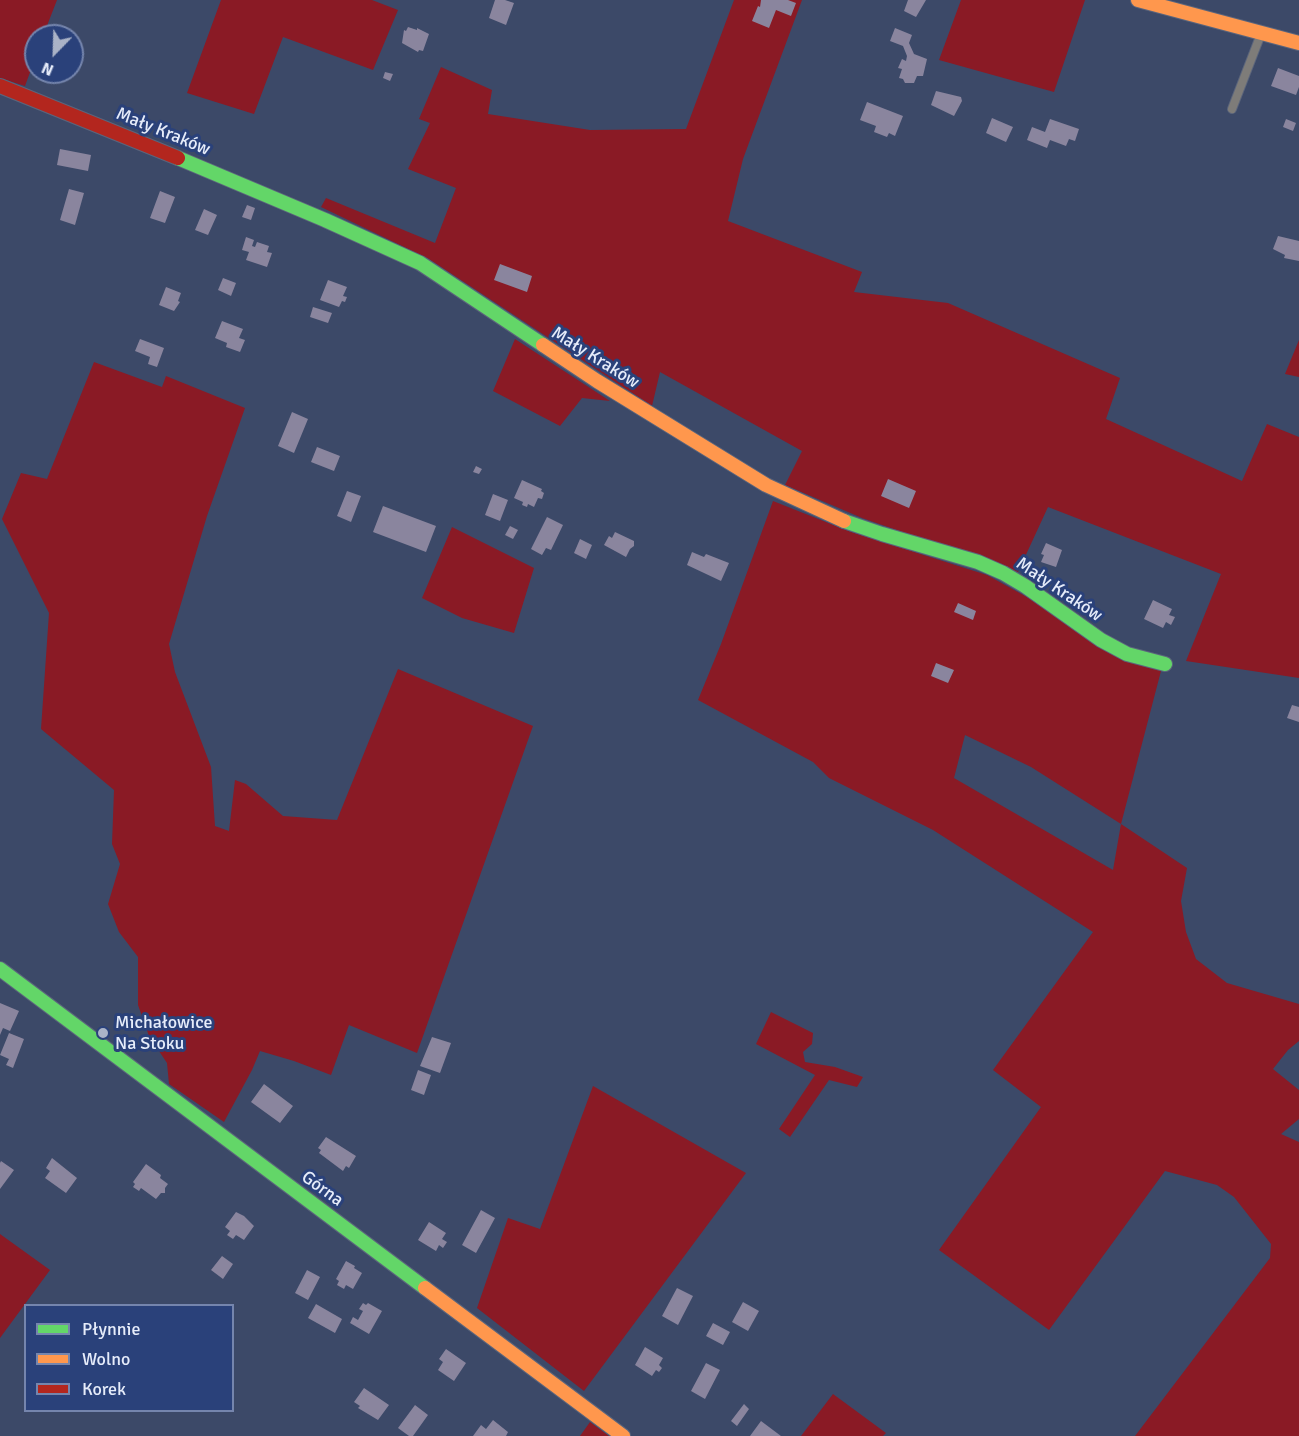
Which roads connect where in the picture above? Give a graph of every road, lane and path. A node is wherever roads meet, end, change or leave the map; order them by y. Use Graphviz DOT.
graph roads {
  1 [pos="1138,0"];
  2 [pos="1262,33"];
  3 [pos="1299,43"];
  4 [pos="0,86"];
  5 [pos="1232,109"];
  6 [pos="1165,664"];
  7 [pos="0,969"];
  8 [pos="623,1436"];
  1 -- 2 [label="street"];
  2 -- 3 [label="street"];
  2 -- 5 [label="lane"];
  4 -- 6 [label="street, Mały Kraków"];
  7 -- 8 [label="street, Górna"];
}
